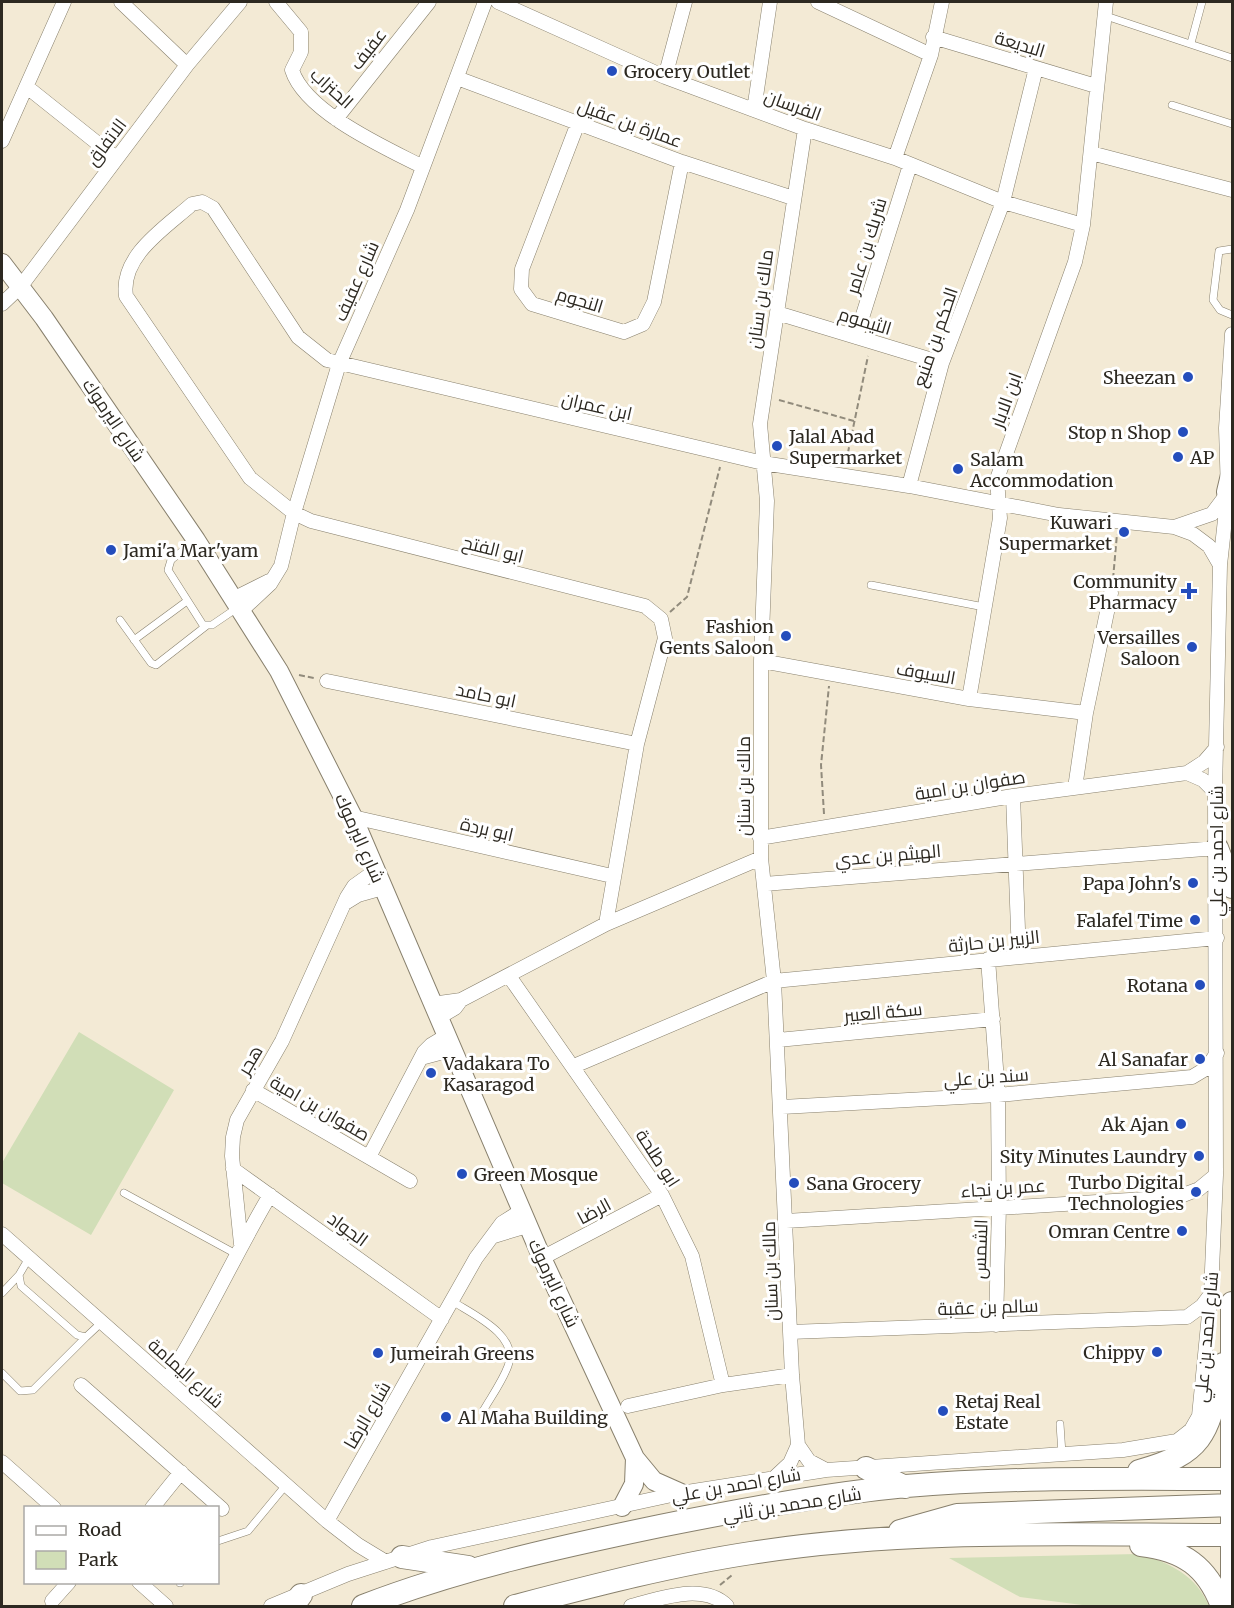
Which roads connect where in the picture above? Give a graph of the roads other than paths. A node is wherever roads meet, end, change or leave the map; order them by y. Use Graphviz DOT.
graph roads {
  1 [pos="64,2"];
  2 [pos="121,2"];
  3 [pos="240,2"];
  4 [pos="276,2"];
  5 [pos="429,2"];
  6 [pos="485,2"];
  7 [pos="498,2"];
  8 [pos="685,2"];
  9 [pos="770,2"];
  10 [pos="818,2"];
  11 [pos="942,2"];
  12 [pos="1202,2"];
  13 [pos="1105,8"];
  14 [pos="933,37"];
  15 [pos="1191,43"];
  16 [pos="931,55"];
  17 [pos="1233,58"];
  18 [pos="187,65"];
  19 [pos="1036,68"];
  20 [pos="665,77"];
  21 [pos="457,78"];
  22 [pos="1096,86"];
  23 [pos="27,87"];
  24 [pos="1172,105"];
  25 [pos="753,110"];
  26 [pos="336,119"];
  27 [pos="578,123"];
  28 [pos="1233,124"];
  29 [pos="805,129"];
  30 [pos="2,141"];
  31 [pos="1091,153"];
  32 [pos="116,158"];
  33 [pos="895,158"];
  34 [pos="682,162"];
  35 [pos="910,165"];
  36 [pos="423,167"];
  37 [pos="1233,190"];
  38 [pos="793,198"];
  39 [pos="1003,202"];
  40 [pos="1083,225"];
  41 [pos="1233,249"];
  42 [pos="2,263"];
  43 [pos="124,281"];
  44 [pos="21,286"];
  45 [pos="2,304"];
  46 [pos="777,313"];
  47 [pos="1233,315"];
  48 [pos="1233,334"];
  49 [pos="856,337"];
  50 [pos="942,363"];
  51 [pos="339,364"];
  52 [pos="762,463"];
  53 [pos="1230,484"];
  54 [pos="909,486"];
  55 [pos="997,503"];
  56 [pos="294,513"];
  57 [pos="1174,527"];
  58 [pos="196,540"];
  59 [pos="1220,565"];
  60 [pos="871,585"];
  61 [pos="1111,594"];
  62 [pos="187,601"];
  63 [pos="237,606"];
  64 [pos="984,607"];
  65 [pos="120,620"];
  66 [pos="206,626"];
  67 [pos="134,640"];
  68 [pos="761,661"];
  69 [pos="327,681"];
  70 [pos="969,699"];
  71 [pos="1086,713"];
  72 [pos="637,744"];
  73 [pos="1217,747"];
  74 [pos="1187,773"];
  75 [pos="1075,788"];
  76 [pos="1215,792"];
  77 [pos="1013,796"];
  78 [pos="353,817"];
  79 [pos="760,838"];
  80 [pos="1217,848"];
  81 [pos="761,858"];
  82 [pos="1015,861"];
  83 [pos="612,876"];
  84 [pos="379,879"];
  85 [pos="764,884"];
  86 [pos="1233,887"];
  87 [pos="606,924"];
  88 [pos="1217,938"];
  89 [pos="1018,956"];
  90 [pos="988,959"];
  91 [pos="509,976"];
  92 [pos="774,981"];
  93 [pos="435,1011"];
  94 [pos="993,1019"];
  95 [pos="778,1040"];
  96 [pos="449,1043"];
  97 [pos="1217,1053"];
  98 [pos="574,1066"];
  99 [pos="1192,1077"];
  100 [pos="253,1090"];
  101 [pos="998,1095"];
  102 [pos="1217,1096"];
  103 [pos="782,1107"];
  104 [pos="369,1157"];
  105 [pos="233,1169"];
  106 [pos="1216,1175"];
  107 [pos="410,1181"];
  108 [pos="124,1193"];
  109 [pos="270,1195"];
  110 [pos="662,1195"];
  111 [pos="999,1206"];
  112 [pos="524,1218"];
  113 [pos="786,1221"];
  114 [pos="2,1234"];
  115 [pos="238,1249"];
  116 [pos="29,1258"];
  117 [pos="542,1258"];
  118 [pos="19,1275"];
  119 [pos="2,1293"];
  120 [pos="1211,1294"];
  121 [pos="452,1302"];
  122 [pos="1233,1303"];
  123 [pos="1187,1317"];
  124 [pos="442,1319"];
  125 [pos="102,1322"];
  126 [pos="1232,1324"];
  127 [pos="996,1325"];
  128 [pos="790,1332"];
  129 [pos="86,1337"];
  130 [pos="1208,1340"];
  131 [pos="2,1373"];
  132 [pos="792,1375"];
  133 [pos="167,1380"];
  134 [pos="81,1385"];
  135 [pos="723,1385"];
  136 [pos="628,1406"];
  137 [pos="483,1411"];
  138 [pos="1060,1424"];
  139 [pos="798,1444"];
  140 [pos="1062,1454"];
  141 [pos="635,1458"];
  142 [pos="2,1462"];
  143 [pos="866,1468"];
  144 [pos="826,1470"];
  145 [pos="181,1472"];
  146 [pos="775,1477"];
  147 [pos="1115,1478"];
  148 [pos="1232,1479"];
  149 [pos="286,1485"];
  150 [pos="905,1486"];
  151 [pos="681,1494"];
  152 [pos="1232,1505"];
  153 [pos="52,1506"];
  154 [pos="154,1506"];
  155 [pos="219,1506"];
  156 [pos="219,1506"];
  157 [pos="622,1508"];
  158 [pos="222,1509"];
  159 [pos="327,1521"];
  160 [pos="1085,1535"];
  161 [pos="1232,1535"];
  162 [pos="349,1538"];
  163 [pos="866,1540"];
  164 [pos="219,1541"];
  165 [pos="394,1560"];
  166 [pos="479,1568"];
  167 [pos="348,1574"];
  168 [pos="67,1584"];
  169 [pos="141,1584"];
  170 [pos="563,1600"];
  171 [pos="52,1601"];
  172 [pos="297,1601"];
  173 [pos="166,1606"];
  174 [pos="271,1606"];
  175 [pos="363,1606"];
  176 [pos="515,1606"];
  177 [pos="631,1606"];
  178 [pos="728,1606"];
  179 [pos="1222,1606"];
  180 [pos="1232,1606"];
  1 -- 23 [label="street"];
  2 -- 18 [label="street"];
  3 -- 18 [label="street, الاتفاق"];
  4 -- 26 [label="street, الحنزاب"];
  5 -- 26 [label="street, عفيف"];
  6 -- 21 [label="street, شارع عفيف"];
  7 -- 20 [label="street, الفرسان"];
  8 -- 20 [label="street"];
  9 -- 25 [label="street"];
  10 -- 16 [label="street"];
  11 -- 14 [label="street"];
  12 -- 15 [label="lane"];
  13 -- 15 [label="lane"];
  13 -- 22 [label="street, ابن الابار"];
  14 -- 16 [label="street"];
  14 -- 19 [label="street, البديعة"];
  15 -- 17 [label="lane"];
  16 -- 33 [label="street"];
  18 -- 32 [label="street, الاتفاق"];
  19 -- 22 [label="street, البديعة"];
  19 -- 39 [label="street, الحكم بن منيع"];
  20 -- 25 [label="street, الفرسان"];
  21 -- 27 [label="street, عمارة بن عقيل"];
  21 -- 36 [label="street, شارع عفيف"];
  22 -- 31 [label="street, ابن الابار"];
  23 -- 30 [label="street"];
  23 -- 32 [label="street"];
  24 -- 28 [label="lane"];
  25 -- 29 [label="street, الفرسان"];
  26 -- 36 [label="street, الحنزاب"];
  27 -- 34 [label="street, عمارة بن عقيل"];
  27 -- 34 [label="street, النجوم"];
  29 -- 33 [label="street, الفرسان"];
  29 -- 38 [label="street, مالك بن سنان"];
  31 -- 37 [label="street"];
  31 -- 40 [label="street, ابن الابار"];
  32 -- 44 [label="street, الاتفاق"];
  33 -- 35 [label="street, الفرسان"];
  34 -- 38 [label="street, عمارة بن عقيل"];
  35 -- 39 [label="street, الفرسان"];
  35 -- 49 [label="street, شريك بن عامر"];
  36 -- 51 [label="street, شارع عفيف"];
  38 -- 46 [label="street, مالك بن سنان"];
  39 -- 40 [label="street, الفرسان"];
  39 -- 50 [label="street, الحكم بن منيع"];
  40 -- 55 [label="street, ابن الابار"];
  41 -- 47 [label="lane"];
  42 -- 44 [label="street, شارع اليرموك"];
  43 -- 51 [label="street, ابن عمران"];
  43 -- 56 [label="street, ابو الفتح"];
  44 -- 45 [label="street, الاتفاق"];
  44 -- 58 [label="street, شارع اليرموك"];
  46 -- 49 [label="street, الثيموم"];
  46 -- 52 [label="street, مالك بن سنان"];
  48 -- 53 [label="street, شارع احمد بن علي"];
  49 -- 50 [label="street, الثيموم"];
  50 -- 54 [label="street, الحكم بن منيع"];
  51 -- 52 [label="street, ابن عمران"];
  51 -- 56 [label="street, شارع عفيف"];
  52 -- 54 [label="street, ابن عمران"];
  52 -- 68 [label="street, مالك بن سنان"];
  53 -- 57 [label="street, ابن عمران"];
  53 -- 59 [label="street, شارع احمد بن علي"];
  54 -- 55 [label="street, ابن عمران"];
  55 -- 57 [label="street, ابن عمران"];
  55 -- 64 [label="street, ابن الابار"];
  56 -- 63 [label="street, شارع عفيف"];
  56 -- 72 [label="street, ابو الفتح"];
  57 -- 59 [label="street, ابن عمران"];
  58 -- 62 [label="lane"];
  58 -- 63 [label="street, شارع اليرموك"];
  59 -- 73 [label="street, شارع احمد بن علي"];
  60 -- 64 [label="lane"];
  61 -- 71 [label="street"];
  62 -- 66 [label="lane"];
  62 -- 67 [label="lane"];
  63 -- 66 [label="lane"];
  63 -- 78 [label="street, شارع اليرموك"];
  64 -- 70 [label="street, ابن الابار"];
  65 -- 67 [label="lane"];
  66 -- 67 [label="lane"];
  68 -- 70 [label="street, السيوف"];
  68 -- 79 [label="street, مالك بن سنان"];
  69 -- 72 [label="street, ابو حامد"];
  70 -- 71 [label="street, السيوف"];
  71 -- 75 [label="street"];
  72 -- 83 [label="street"];
  73 -- 74 [label="street"];
  73 -- 76 [label="street, شارع احمد بن علي"];
  74 -- 75 [label="street, صفوان بن امية"];
  74 -- 76 [label="street"];
  75 -- 77 [label="street, صفوان بن امية"];
  76 -- 80 [label="street, شارع احمد بن علي"];
  77 -- 79 [label="street, صفوان بن امية"];
  77 -- 82 [label="street"];
  78 -- 83 [label="street, ابو بردة"];
  78 -- 84 [label="street, شارع اليرموك"];
  79 -- 81 [label="street, مالك بن سنان"];
  80 -- 82 [label="street, الهيثم بن عدي"];
  80 -- 86 [label="main road"];
  80 -- 88 [label="street, شارع احمد بن علي"];
  81 -- 85 [label="street, مالك بن سنان"];
  81 -- 87 [label="street"];
  82 -- 85 [label="street, الهيثم بن عدي"];
  82 -- 89 [label="street"];
  83 -- 87 [label="street"];
  84 -- 93 [label="street, شارع اليرموك"];
  84 -- 100 [label="street, هجر"];
  85 -- 92 [label="street, مالك بن سنان"];
  87 -- 91 [label="street"];
  88 -- 89 [label="street, الزبير بن حارثة"];
  88 -- 97 [label="street, شارع احمد بن علي"];
  89 -- 90 [label="street, الزبير بن حارثة"];
  90 -- 92 [label="street, الزبير بن حارثة"];
  90 -- 94 [label="street, الشمس"];
  91 -- 93 [label="street"];
  91 -- 98 [label="street, ابو طلحة"];
  92 -- 95 [label="street, مالك بن سنان"];
  92 -- 98 [label="street, الزبير بن حارثة"];
  93 -- 96 [label="street, شارع اليرموك"];
  94 -- 95 [label="street, سكة العبير"];
  94 -- 101 [label="street, الشمس"];
  95 -- 103 [label="street, مالك بن سنان"];
  96 -- 104 [label="street, صفوان بن امية"];
  96 -- 112 [label="street, شارع اليرموك"];
  97 -- 99 [label="street"];
  97 -- 102 [label="street, شارع احمد بن علي"];
  98 -- 110 [label="street, ابو طلحة"];
  99 -- 101 [label="street, سند بن علي"];
  99 -- 102 [label="street"];
  100 -- 104 [label="street, صفوان بن امية"];
  100 -- 105 [label="street, هجر"];
  101 -- 103 [label="street, سند بن علي"];
  101 -- 111 [label="street, الشمس"];
  102 -- 106 [label="street, شارع احمد بن علي"];
  103 -- 113 [label="street, مالك بن سنان"];
  104 -- 107 [label="street, صفوان بن امية"];
  105 -- 109 [label="street, الجواد"];
  105 -- 115 [label="street, هجر"];
  106 -- 111 [label="street, عمر بن نجاء"];
  106 -- 120 [label="street, شارع احمد بن علي"];
  108 -- 115 [label="lane"];
  109 -- 115 [label="street"];
  109 -- 124 [label="street, الجواد"];
  110 -- 117 [label="street, الرضا"];
  110 -- 135 [label="street, ابو طلحة"];
  111 -- 113 [label="street, عمر بن نجاء"];
  111 -- 127 [label="street, الشمس"];
  112 -- 117 [label="street, شارع اليرموك"];
  112 -- 121 [label="street, شارع الرضا"];
  113 -- 128 [label="street, مالك بن سنان"];
  114 -- 116 [label="street, شارع اليمامة"];
  115 -- 133 [label="street"];
  116 -- 118 [label="lane"];
  116 -- 125 [label="street, شارع اليمامة"];
  117 -- 141 [label="street, شارع اليرموك"];
  118 -- 119 [label="lane"];
  118 -- 129 [label="lane"];
  120 -- 123 [label="street"];
  120 -- 130 [label="street, شارع احمد بن علي"];
  121 -- 124 [label="street, شارع الرضا"];
  121 -- 137 [label="lane"];
  122 -- 126 [label="main road, شارع احمد بن علي"];
  123 -- 127 [label="street, سالم بن عقبة"];
  123 -- 130 [label="street"];
  124 -- 159 [label="street, شارع الرضا"];
  125 -- 129 [label="lane"];
  125 -- 133 [label="street, شارع اليمامة"];
  126 -- 147 [label="main road"];
  126 -- 148 [label="main road, شارع احمد بن علي"];
  127 -- 128 [label="street, سالم بن عقبة"];
  128 -- 132 [label="street, مالك بن سنان"];
  129 -- 131 [label="lane"];
  130 -- 140 [label="street, شارع احمد بن علي"];
  132 -- 135 [label="street"];
  132 -- 139 [label="street, مالك بن سنان"];
  133 -- 149 [label="street, شارع اليمامة"];
  134 -- 145 [label="street"];
  135 -- 136 [label="street"];
  138 -- 140 [label="lane"];
  139 -- 144 [label="street"];
  139 -- 146 [label="street"];
  140 -- 143 [label="street, شارع احمد بن علي"];
  141 -- 151 [label="street, شارع اليرموك"];
  141 -- 157 [label="street"];
  142 -- 153 [label="street"];
  143 -- 144 [label="street, شارع احمد بن علي"];
  143 -- 150 [label="main road"];
  144 -- 146 [label="street, شارع احمد بن علي"];
  145 -- 154 [label="street"];
  145 -- 155 [label="street"];
  146 -- 151 [label="street, شارع احمد بن علي"];
  147 -- 148 [label="main road, شارع محمد بن ثاني"];
  147 -- 150 [label="main road, شارع محمد بن ثاني"];
  148 -- 152 [label="main road, شارع احمد بن علي"];
  149 -- 159 [label="street, شارع اليمامة"];
  149 -- 164 [label="lane"];
  150 -- 166 [label="main road, شارع محمد بن ثاني"];
  151 -- 157 [label="street, شارع احمد بن علي"];
  152 -- 161 [label="main road, شارع احمد بن علي"];
  152 -- 163 [label="main road"];
  156 -- 158 [label="street"];
  157 -- 165 [label="street, شارع احمد بن علي"];
  159 -- 162 [label="street, شارع اليمامة"];
  160 -- 161 [label="main road"];
  160 -- 163 [label="main road"];
  160 -- 179 [label="main road"];
  161 -- 180 [label="main road, شارع احمد بن علي"];
  162 -- 165 [label="street, شارع اليمامة"];
  162 -- 167 [label="street"];
  163 -- 170 [label="main road"];
  165 -- 166 [label="main road"];
  165 -- 167 [label="street, شارع احمد بن علي"];
  166 -- 175 [label="main road, شارع محمد بن ثاني"];
  167 -- 172 [label="street, شارع احمد بن علي"];
  168 -- 171 [label="street"];
  169 -- 173 [label="street"];
  170 -- 176 [label="main road"];
  172 -- 174 [label="street, شارع احمد بن علي"];
  177 -- 178 [label="street"];
}
